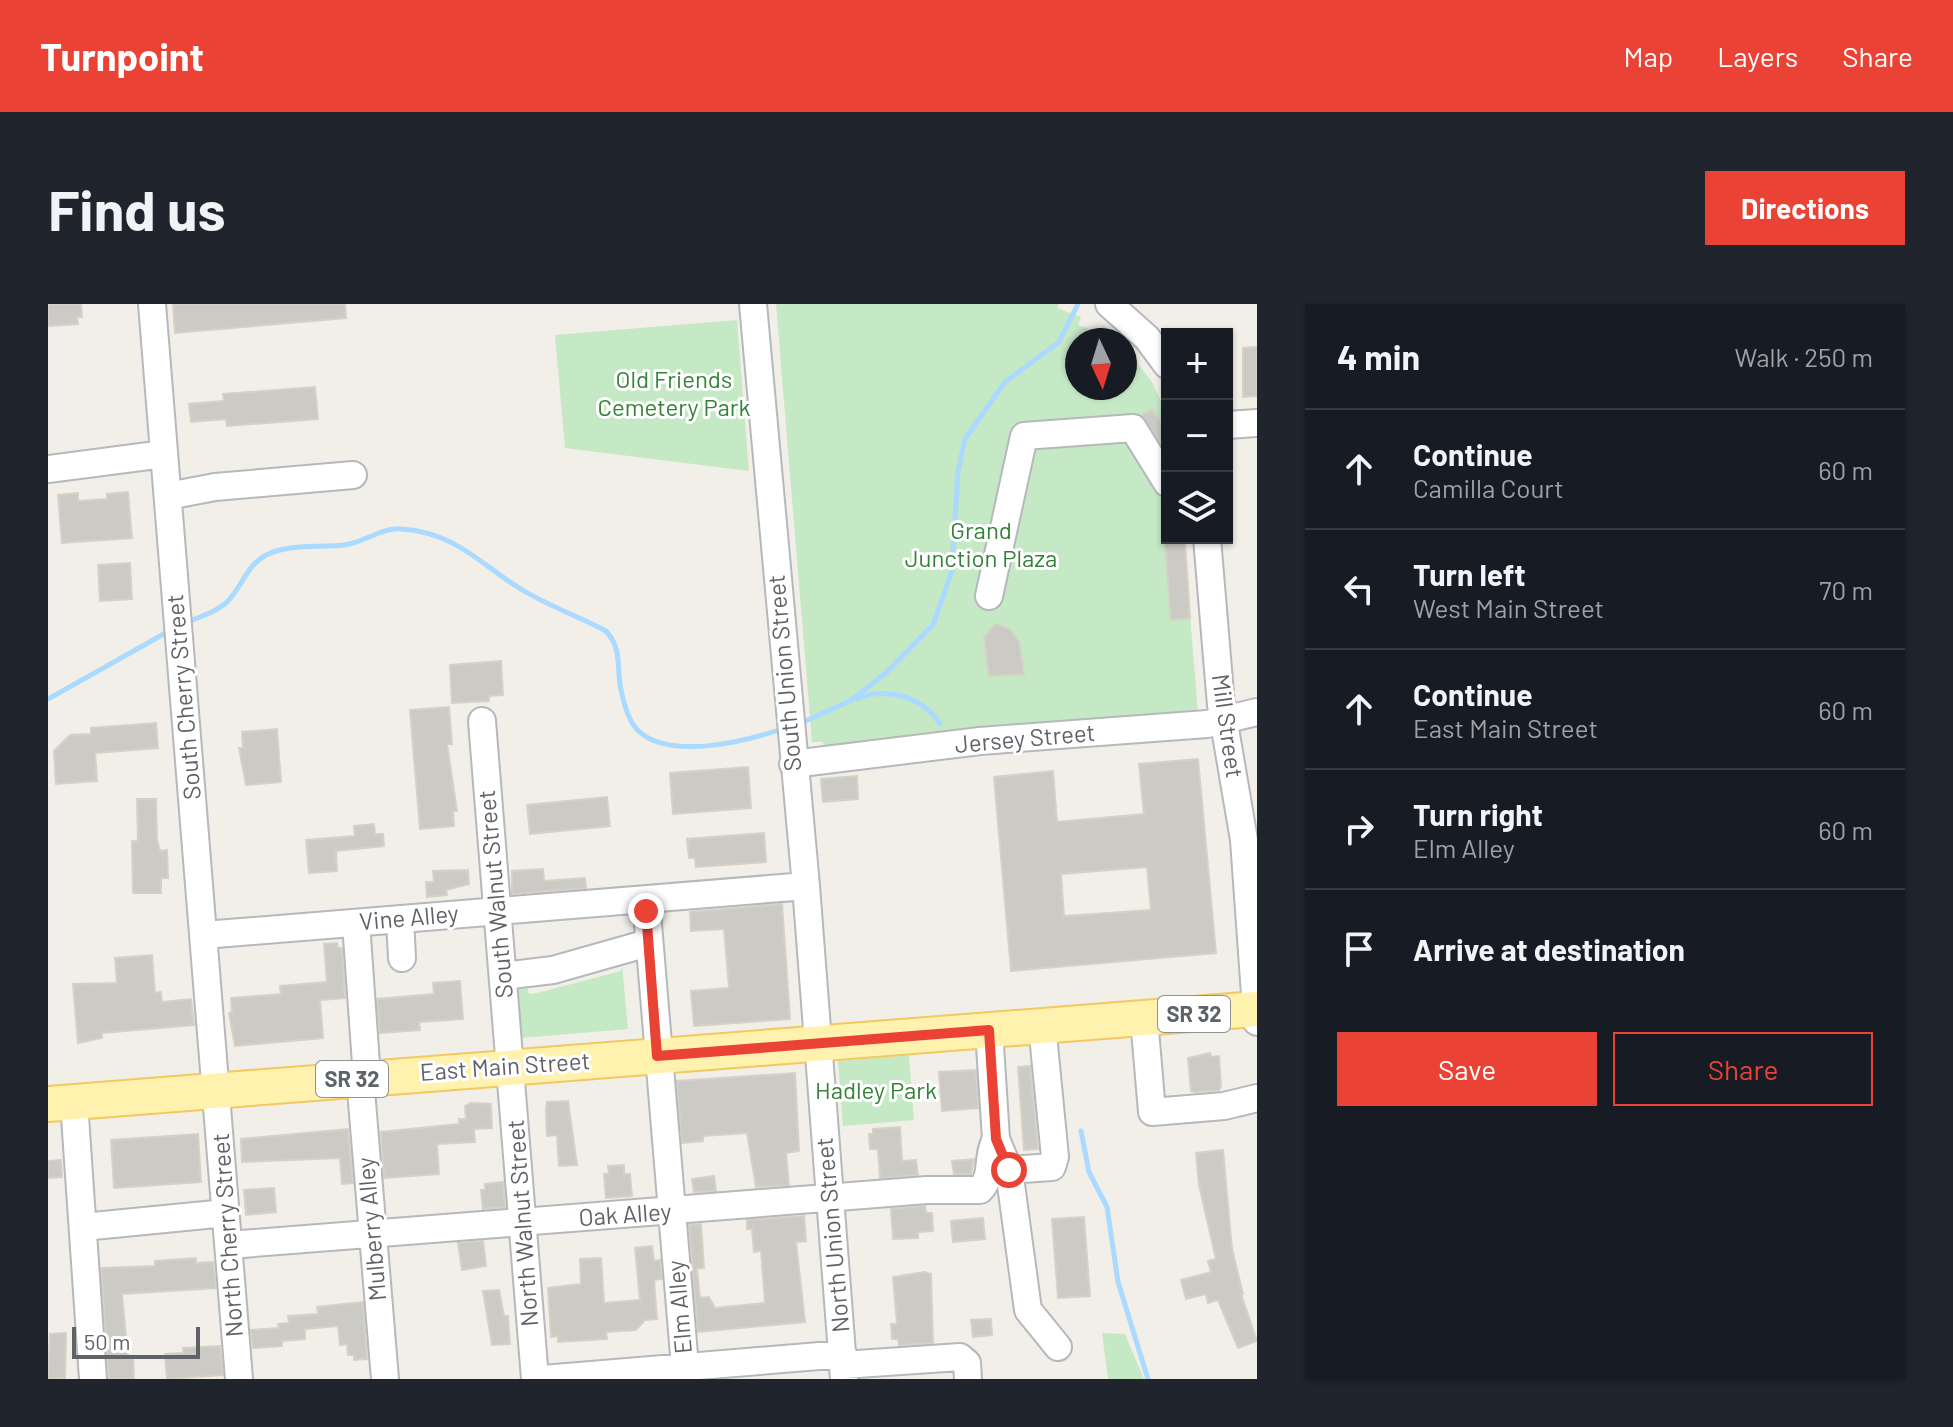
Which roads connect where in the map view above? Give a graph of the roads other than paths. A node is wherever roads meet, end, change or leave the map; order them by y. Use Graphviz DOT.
graph roads {
  1 [pos="152,304"];
  2 [pos="753,304"];
  3 [pos="1116,309"];
  4 [pos="1161,358"];
  5 [pos="1257,423"];
  6 [pos="1233,425"];
  7 [pos="164,454"];
  8 [pos="48,469"];
  9 [pos="1161,473"];
  10 [pos="353,475"];
  11 [pos="168,496"];
  12 [pos="1208,544"];
  13 [pos="989,596"];
  14 [pos="1257,712"];
  15 [pos="1223,719"];
  16 [pos="482,721"];
  17 [pos="793,755"];
  18 [pos="806,886"];
  19 [pos="646,900"];
  20 [pos="497,911"];
  21 [pos="400,919"];
  22 [pos="356,923"];
  23 [pos="204,935"];
  24 [pos="648,943"];
  25 [pos="402,958"];
  26 [pos="503,976"];
  27 [pos="1257,1013"];
  28 [pos="1144,1018"];
  29 [pos="1042,1025"];
  30 [pos="989,1030"];
  31 [pos="818,1043"];
  32 [pos="657,1056"];
  33 [pos="511,1067"];
  34 [pos="363,1078"];
  35 [pos="217,1091"];
  36 [pos="1257,1098"];
  37 [pos="61,1103"];
  38 [pos="992,1146"];
  39 [pos="1009,1170"];
  40 [pos="830,1200"];
  41 [pos="672,1212"];
  42 [pos="226,1213"];
  43 [pos="523,1223"];
  44 [pos="83,1227"];
  45 [pos="373,1234"];
  46 [pos="229,1245"];
  47 [pos="1058,1347"];
  48 [pos="843,1366"];
  49 [pos="894,1370"];
  50 [pos="684,1373"];
  51 [pos="93,1379"];
  52 [pos="239,1379"];
  53 [pos="385,1379"];
  54 [pos="535,1379"];
  55 [pos="543,1379"];
  56 [pos="968,1379"];
  1 -- 7 [label="street, South Cherry Street"];
  2 -- 17 [label="street, South Union Street"];
  3 -- 4 [label="street"];
  5 -- 6 [label="street"];
  7 -- 8 [label="street"];
  7 -- 11 [label="street, South Cherry Street"];
  9 -- 13 [label="street"];
  10 -- 11 [label="street"];
  11 -- 23 [label="street, South Cherry Street"];
  12 -- 15 [label="street, Mill Street"];
  14 -- 15 [label="street, Jersey Street"];
  15 -- 17 [label="street, Jersey Street"];
  15 -- 27 [label="street, Mill Street"];
  16 -- 20 [label="street, South Walnut Street"];
  17 -- 18 [label="street, South Union Street"];
  18 -- 19 [label="street, Vine Alley"];
  18 -- 31 [label="street, South Union Street"];
  19 -- 20 [label="street, Vine Alley"];
  19 -- 24 [label="street, Elm Alley"];
  20 -- 21 [label="street, Vine Alley"];
  20 -- 26 [label="street, South Walnut Street"];
  21 -- 22 [label="street, Vine Alley"];
  21 -- 25 [label="street"];
  22 -- 23 [label="street, Vine Alley"];
  22 -- 34 [label="street, Mulberry Alley"];
  23 -- 35 [label="street, South Cherry Street"];
  24 -- 26 [label="street"];
  24 -- 32 [label="street, Elm Alley"];
  26 -- 33 [label="street, South Walnut Street"];
  27 -- 28 [label="main road, SR 32"];
  28 -- 29 [label="main road, SR 32"];
  28 -- 36 [label="street"];
  29 -- 30 [label="main road, SR 32"];
  29 -- 39 [label="street"];
  30 -- 31 [label="main road, SR 32"];
  30 -- 38 [label="street"];
  31 -- 32 [label="main road, East Main Street / SR 32"];
  31 -- 40 [label="street, North Union Street"];
  32 -- 33 [label="main road, East Main Street / SR 32"];
  32 -- 41 [label="street, Elm Alley"];
  33 -- 34 [label="main road, East Main Street / SR 32"];
  33 -- 43 [label="street, North Walnut Street"];
  34 -- 35 [label="main road, East Main Street / SR 32"];
  34 -- 45 [label="street, Mulberry Alley"];
  35 -- 37 [label="main road, East Main Street / SR 32"];
  35 -- 42 [label="street, North Cherry Street"];
  37 -- 44 [label="street"];
  38 -- 39 [label="street"];
  38 -- 40 [label="street, Oak Alley"];
  39 -- 47 [label="street"];
  40 -- 41 [label="street, Oak Alley"];
  40 -- 48 [label="street, North Union Street"];
  41 -- 43 [label="street, Oak Alley"];
  41 -- 50 [label="street, Elm Alley"];
  42 -- 44 [label="street"];
  42 -- 46 [label="street, North Cherry Street"];
  43 -- 45 [label="street, Oak Alley"];
  43 -- 54 [label="street, North Walnut Street"];
  44 -- 51 [label="street"];
  45 -- 46 [label="street, Oak Alley"];
  45 -- 53 [label="street, Mulberry Alley"];
  46 -- 52 [label="street, North Cherry Street"];
  48 -- 49 [label="street"];
  48 -- 50 [label="street"];
  49 -- 56 [label="street"];
  50 -- 55 [label="street"];
}
